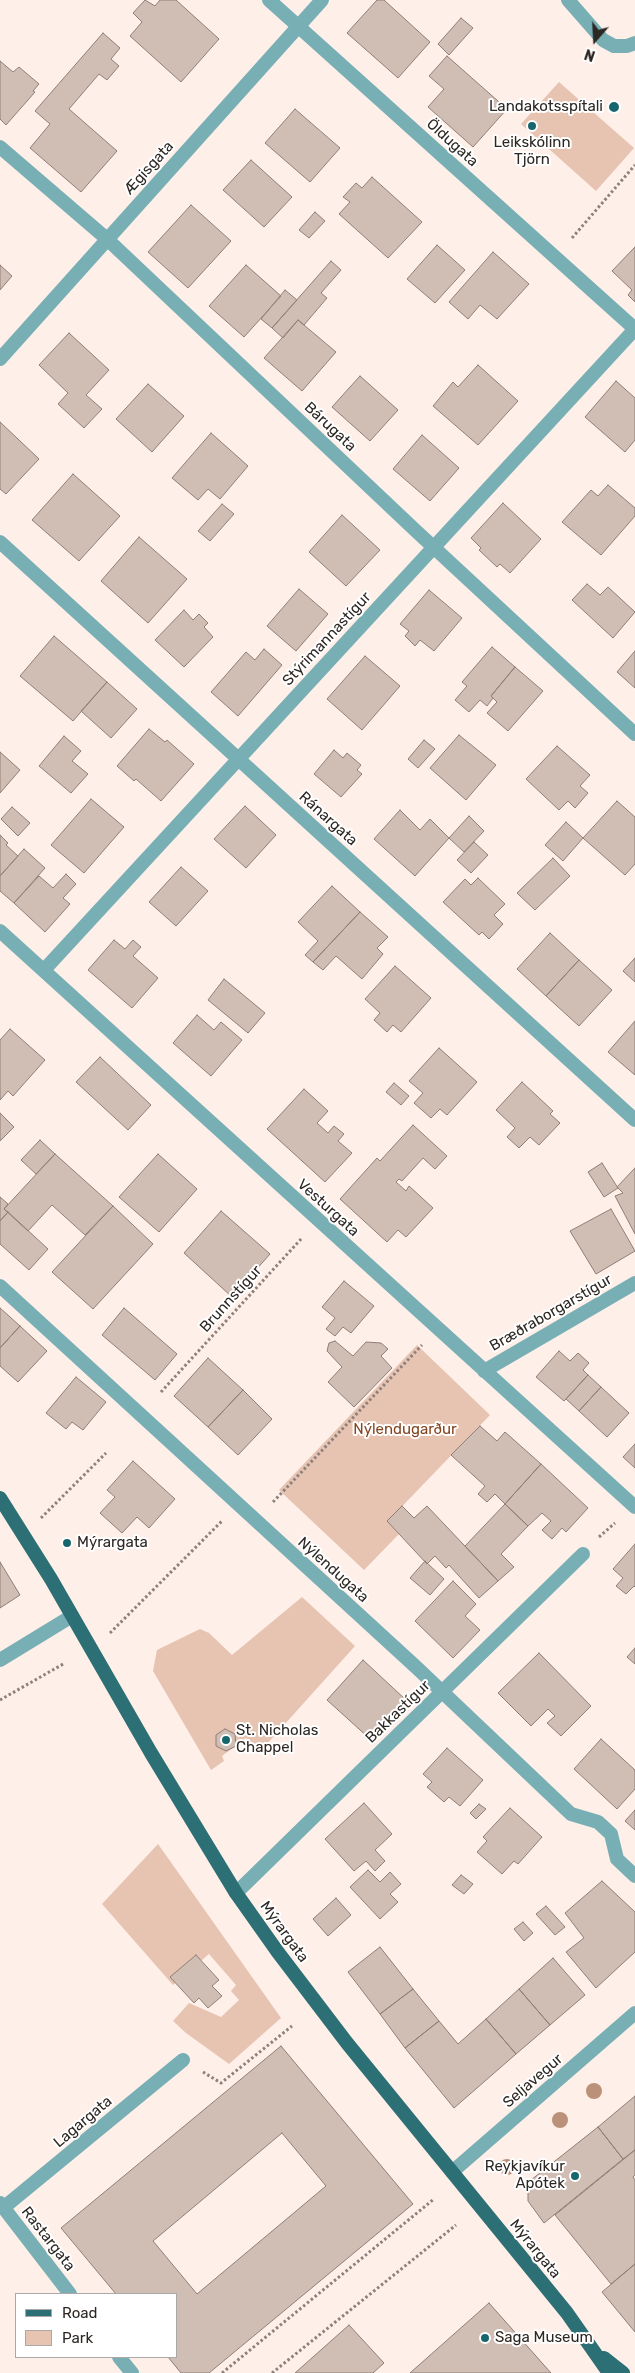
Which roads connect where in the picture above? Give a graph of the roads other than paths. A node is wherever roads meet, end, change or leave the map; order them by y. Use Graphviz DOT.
graph roads {
  1 [pos="269,0"];
  2 [pos="322,0"];
  3 [pos="568,0"];
  4 [pos="298,27"];
  5 [pos="635,43"];
  6 [pos="0,147"];
  7 [pos="107,240"];
  8 [pos="635,329"];
  9 [pos="0,359"];
  10 [pos="0,542"];
  11 [pos="434,547"];
  12 [pos="635,734"];
  13 [pos="239,759"];
  14 [pos="0,931"];
  15 [pos="44,970"];
  16 [pos="635,1120"];
  17 [pos="635,1283"];
  18 [pos="0,1286"];
  19 [pos="484,1371"];
  20 [pos="0,1498"];
  21 [pos="634,1506"];
  22 [pos="583,1554"];
  23 [pos="72,1616"];
  24 [pos="0,1660"];
  25 [pos="442,1691"];
  26 [pos="635,1876"];
  27 [pos="236,1893"];
  28 [pos="635,2013"];
  29 [pos="183,2060"];
  30 [pos="452,2172"];
  31 [pos="2,2206"];
  32 [pos="69,2293"];
  33 [pos="594,2349"];
  34 [pos="120,2358"];
  35 [pos="132,2373"];
  36 [pos="609,2373"];
  37 [pos="623,2373"];
  1 -- 4 [label="street, Öldugata"];
  2 -- 4 [label="street, Ægisgata"];
  3 -- 5 [label="street"];
  4 -- 7 [label="street, Ægisgata"];
  4 -- 8 [label="street, Öldugata"];
  6 -- 7 [label="street, Bárugata"];
  7 -- 9 [label="street, Ægisgata"];
  7 -- 11 [label="street, Bárugata"];
  8 -- 11 [label="street, Stýrimannastígur"];
  10 -- 13 [label="street, Ránargata"];
  11 -- 12 [label="street, Bárugata"];
  11 -- 13 [label="street, Stýrimannastígur"];
  13 -- 15 [label="street, Stýrimannastígur"];
  13 -- 16 [label="street, Ránargata"];
  14 -- 15 [label="street, Vesturgata"];
  15 -- 19 [label="street, Vesturgata"];
  17 -- 19 [label="street, Bræðraborgarstígur"];
  18 -- 25 [label="street, Nýlendugata"];
  19 -- 21 [label="street, Vesturgata"];
  20 -- 23 [label="main road, Mýrargata"];
  22 -- 25 [label="street, Bakkastígur"];
  23 -- 24 [label="street"];
  23 -- 27 [label="main road, Mýrargata"];
  25 -- 26 [label="street, Nýlendugata"];
  25 -- 27 [label="street, Bakkastígur"];
  27 -- 30 [label="main road, Mýrargata"];
  28 -- 30 [label="street, Seljavegur"];
  29 -- 31 [label="street, Lagargata"];
  30 -- 33 [label="main road, Mýrargata"];
  31 -- 32 [label="street, Rastargata"];
  33 -- 36 [label="main road, Mýrargata"];
  33 -- 37 [label="main road, Mýrargata"];
  34 -- 35 [label="street"];
}
